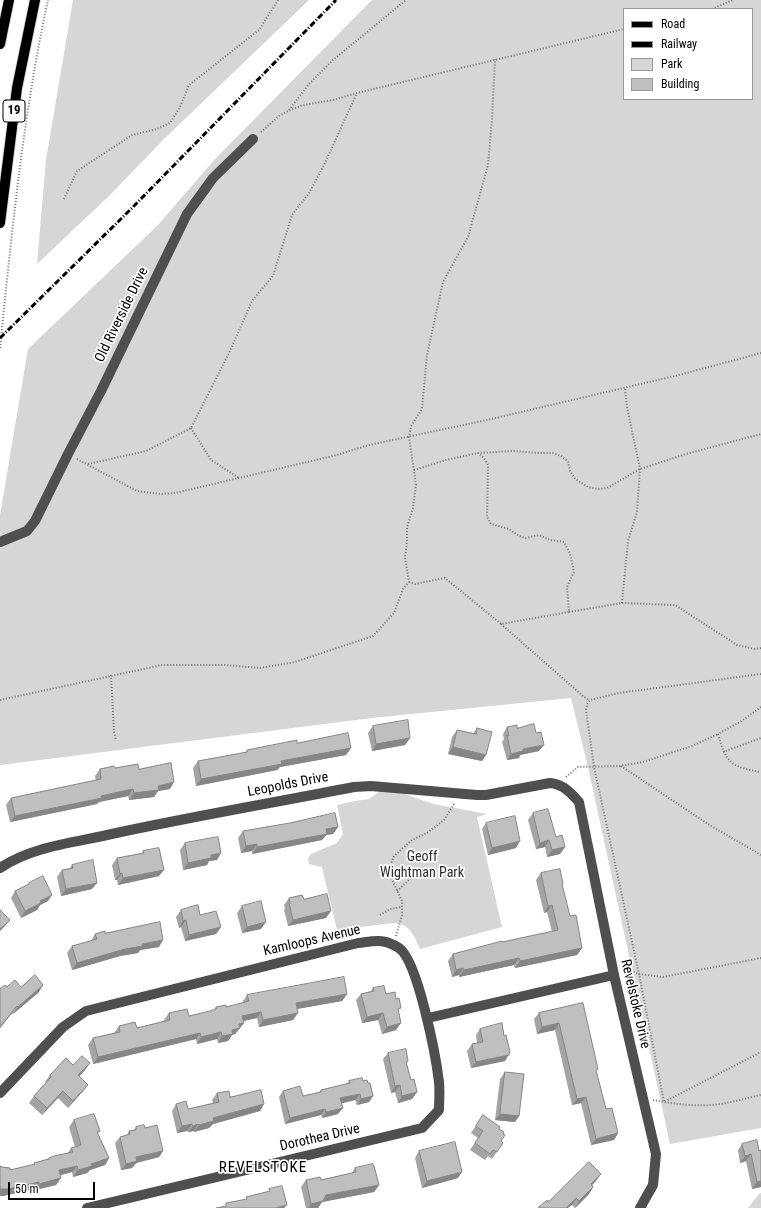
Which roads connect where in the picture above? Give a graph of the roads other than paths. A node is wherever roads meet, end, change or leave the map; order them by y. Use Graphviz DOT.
graph roads {
  1 [pos="9,0"];
  2 [pos="35,0"];
  3 [pos="0,44"];
  4 [pos="253,139"];
  5 [pos="0,223"];
  6 [pos="0,542"];
  7 [pos="579,804"];
  8 [pos="0,868"];
  9 [pos="614,975"];
  10 [pos="428,1018"];
  11 [pos="0,1093"];
  12 [pos="87,1208"];
  13 [pos="640,1208"];
  1 -- 3 [label="main road"];
  2 -- 5 [label="main road, 19"];
  4 -- 6 [label="street, Old Riverside Drive"];
  7 -- 8 [label="street, Leopolds Drive"];
  7 -- 9 [label="street, Revelstoke Drive"];
  9 -- 10 [label="street"];
  9 -- 13 [label="street, Revelstoke Drive"];
  10 -- 11 [label="street, Kamloops Avenue"];
  10 -- 12 [label="street, Dorothea Drive"];
}
